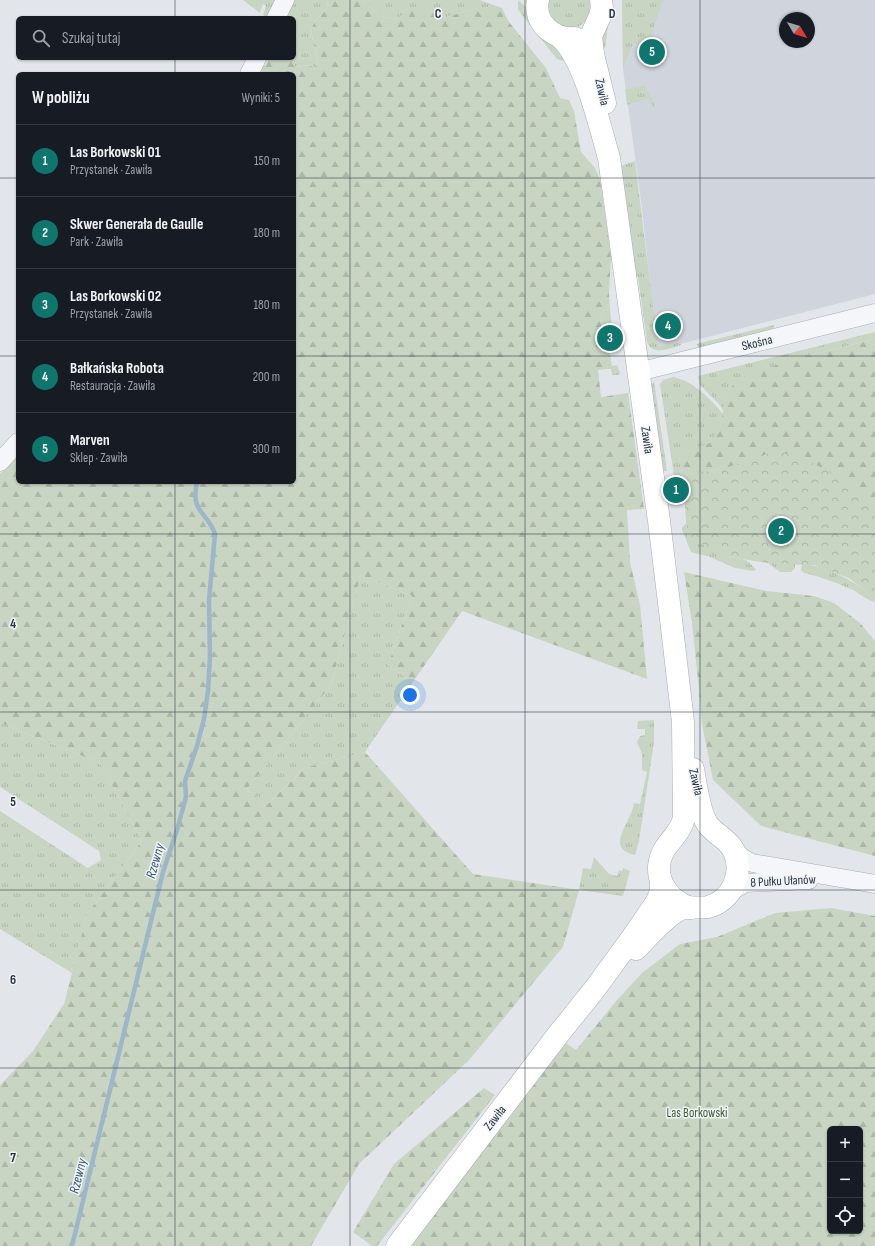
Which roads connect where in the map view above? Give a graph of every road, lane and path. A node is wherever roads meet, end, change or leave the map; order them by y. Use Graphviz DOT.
graph roads {
  1 [pos="285,0"];
  2 [pos="601,0"];
  3 [pos="535,4"];
  4 [pos="277,16"];
  5 [pos="594,27"];
  6 [pos="560,37"];
  7 [pos="256,60"];
  8 [pos="250,72"];
  9 [pos="609,158"];
  10 [pos="875,313"];
  11 [pos="638,372"];
  12 [pos="16,444"];
  13 [pos="0,462"];
  14 [pos="683,722"];
  15 [pos="673,839"];
  16 [pos="727,843"];
  17 [pos="838,878"];
  18 [pos="661,881"];
  19 [pos="875,884"];
  20 [pos="730,892"];
  21 [pos="692,908"];
  22 [pos="594,990"];
  23 [pos="397,1246"];
  1 -- 4 [label="street"];
  2 -- 5 [label="street, Zawiła"];
  3 -- 6 [label="street, Zawiła"];
  5 -- 6 [label="street"];
  5 -- 9 [label="street, Zawiła"];
  6 -- 9 [label="street, Zawiła"];
  7 -- 8 [label="street"];
  9 -- 11 [label="street, Zawiła"];
  10 -- 11 [label="street, Skośna"];
  11 -- 14 [label="street, Zawiła"];
  12 -- 13 [label="street"];
  14 -- 15 [label="street, Zawiła"];
  14 -- 16 [label="street, Zawiła"];
  15 -- 16 [label="street"];
  15 -- 18 [label="street, Zawiła"];
  16 -- 17 [label="street, 8 Pułku Ułanów"];
  16 -- 20 [label="street"];
  17 -- 19 [label="street, 8 Pułku Ułanów"];
  17 -- 20 [label="street, 8 Pułku Ułanów"];
  18 -- 21 [label="street, Zawiła"];
  18 -- 22 [label="street, Zawiła"];
  20 -- 21 [label="street, Zawiła"];
  21 -- 22 [label="street, Zawiła"];
  22 -- 23 [label="street, Zawiła"];
}
